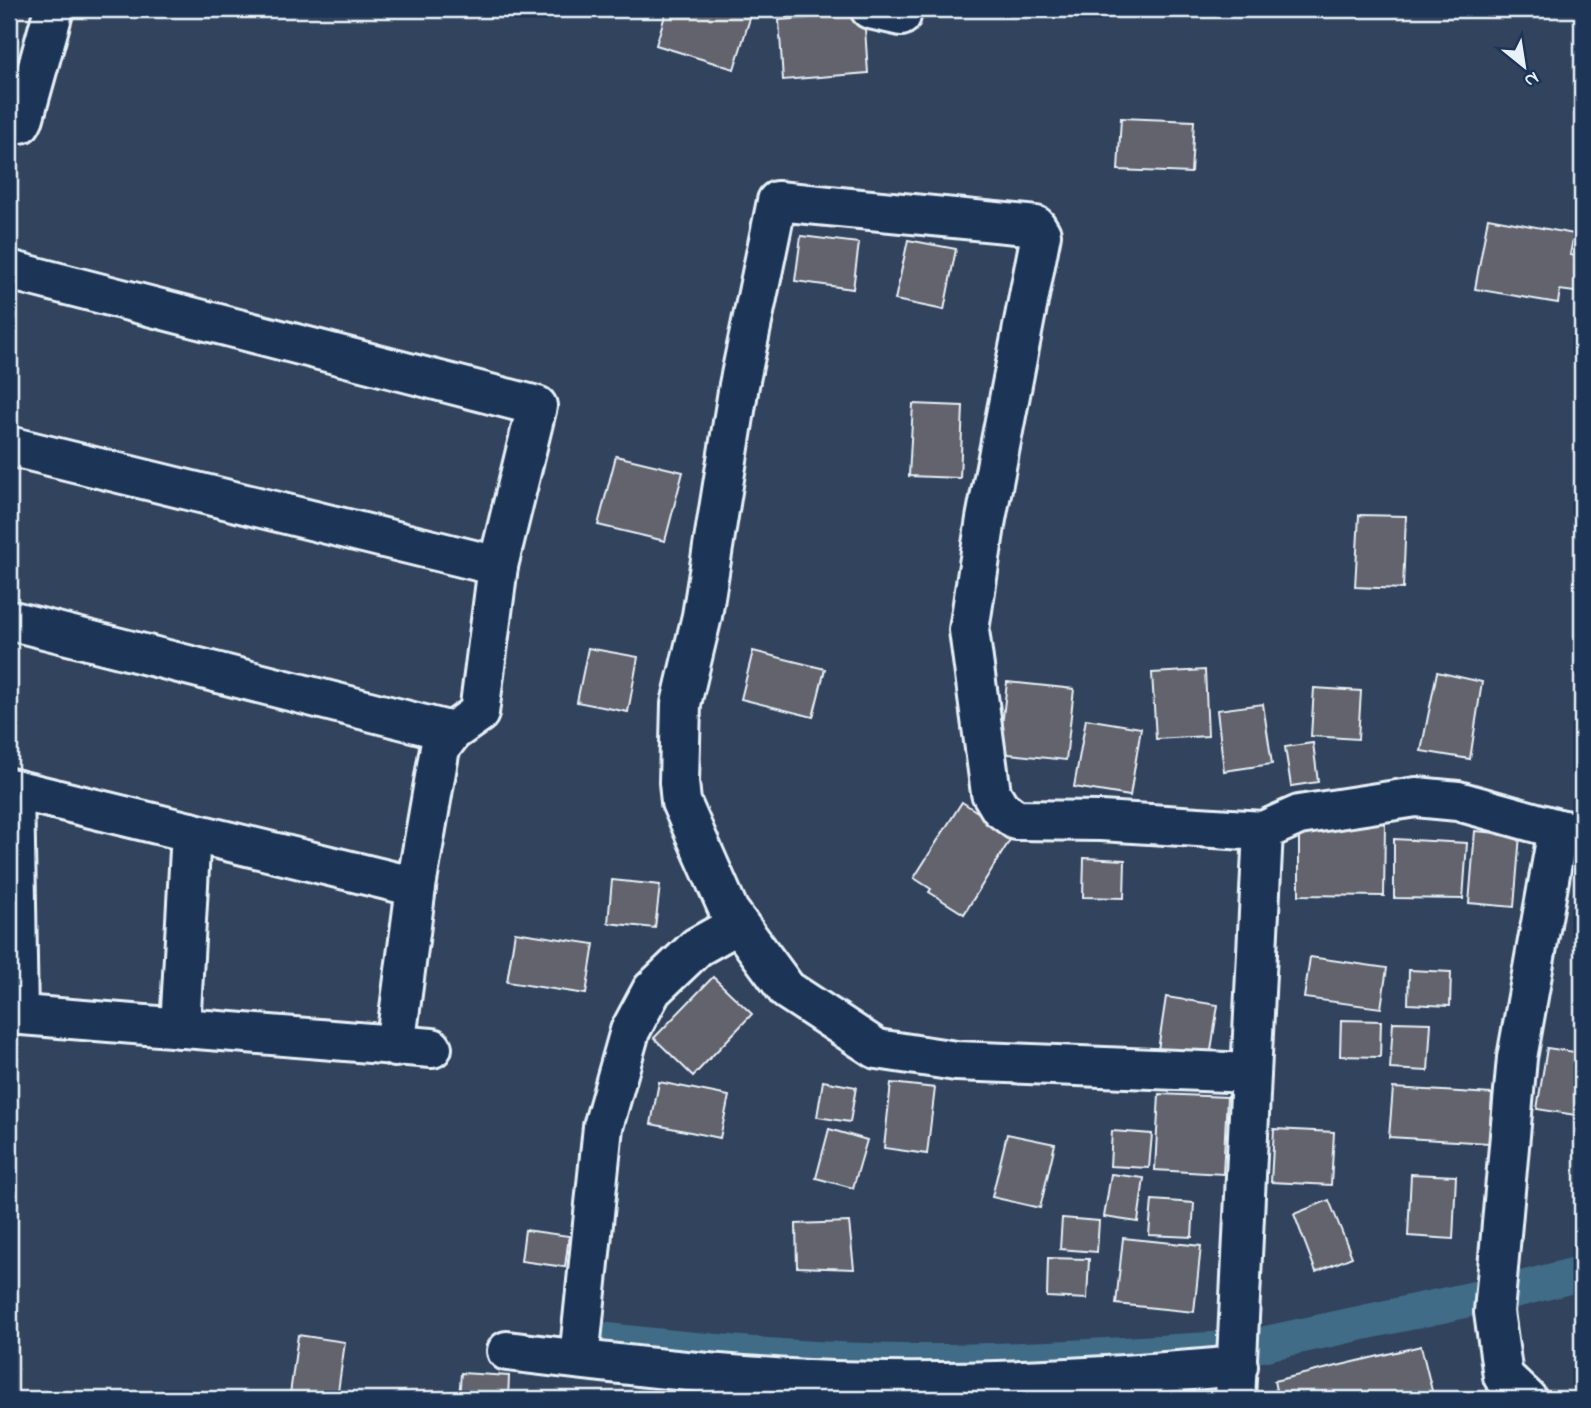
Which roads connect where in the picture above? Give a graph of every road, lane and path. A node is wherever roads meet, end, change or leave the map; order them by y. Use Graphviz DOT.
graph roads {
  1 [pos="54,9"];
  2 [pos="9,122"];
  3 [pos="9,270"];
  4 [pos="9,446"];
  5 [pos="498,566"];
  6 [pos="9,620"];
  7 [pos="452,733"];
  8 [pos="12,789"];
  9 [pos="1263,831"];
  10 [pos="1570,831"];
  11 [pos="191,832"];
  12 [pos="416,887"];
  13 [pos="738,924"];
  14 [pos="13,1015"];
  15 [pos="180,1028"];
  16 [pos="395,1046"];
  17 [pos="432,1048"];
  18 [pos="1251,1073"];
  19 [pos="507,1351"];
  20 [pos="579,1359"];
  21 [pos="1237,1382"];
  22 [pos="872,1390"];
  23 [pos="1527,1399"];
  1 -- 2 [label="street"];
  3 -- 5 [label="street"];
  4 -- 5 [label="street"];
  5 -- 7 [label="street"];
  6 -- 7 [label="street"];
  7 -- 12 [label="street"];
  8 -- 11 [label="street"];
  8 -- 14 [label="street"];
  9 -- 10 [label="street"];
  9 -- 13 [label="street"];
  9 -- 18 [label="street"];
  10 -- 23 [label="street"];
  11 -- 12 [label="street"];
  11 -- 15 [label="street"];
  12 -- 16 [label="street"];
  13 -- 18 [label="street"];
  13 -- 20 [label="street"];
  14 -- 15 [label="street"];
  15 -- 16 [label="street"];
  16 -- 17 [label="street"];
  18 -- 21 [label="street"];
  19 -- 20 [label="street"];
  20 -- 22 [label="street"];
  21 -- 22 [label="street"];
}
